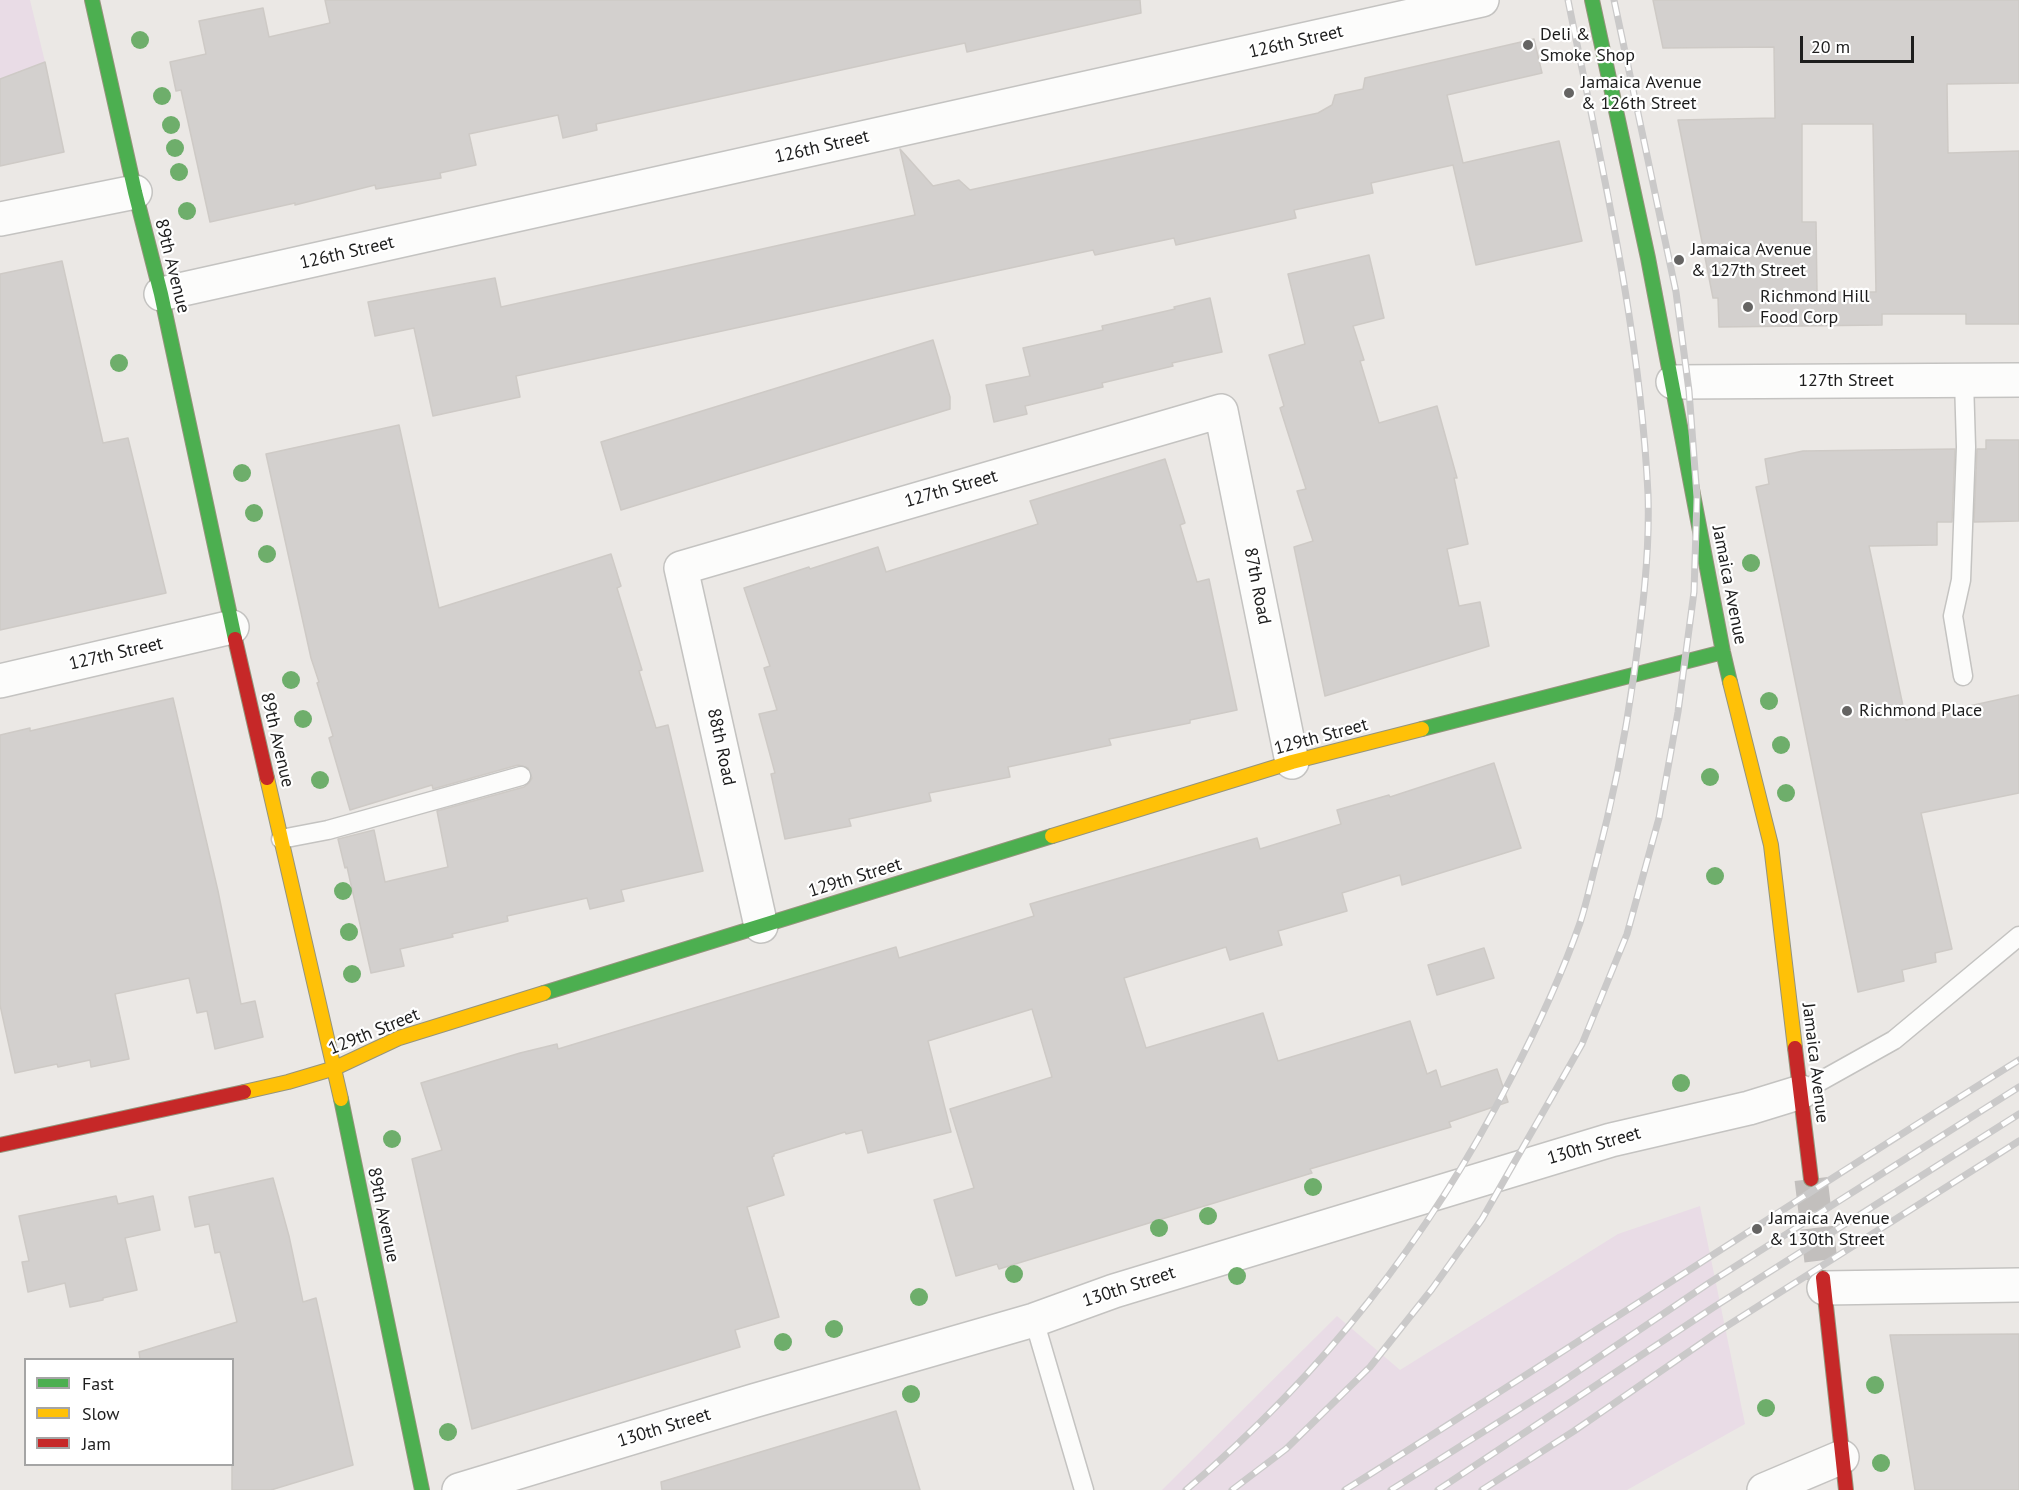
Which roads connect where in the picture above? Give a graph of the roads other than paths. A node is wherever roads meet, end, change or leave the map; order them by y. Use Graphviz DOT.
graph roads {
  1 [pos="92,0"];
  2 [pos="1482,0"];
  3 [pos="1592,0"];
  4 [pos="135,192"];
  5 [pos="0,219"];
  6 [pos="161,294"];
  7 [pos="1964,380"];
  8 [pos="2019,380"];
  9 [pos="1672,382"];
  10 [pos="1221,411"];
  11 [pos="681,568"];
  12 [pos="232,627"];
  13 [pos="1723,652"];
  14 [pos="1963,676"];
  15 [pos="0,681"];
  16 [pos="1292,762"];
  17 [pos="521,776"];
  18 [pos="281,839"];
  19 [pos="761,926"];
  20 [pos="2019,936"];
  21 [pos="334,1068"];
  22 [pos="1801,1092"];
  23 [pos="0,1145"];
  24 [pos="1812,1179"];
  25 [pos="1824,1283"];
  26 [pos="2019,1285"];
  27 [pos="1034,1320"];
  28 [pos="1842,1457"];
  29 [pos="422,1490"];
  30 [pos="459,1490"];
  31 [pos="1084,1490"];
  32 [pos="1764,1490"];
  33 [pos="1846,1490"];
  1 -- 4 [label="street, 89th Avenue"];
  2 -- 6 [label="street, 126th Street"];
  3 -- 9 [label="street, Jamaica Avenue"];
  4 -- 5 [label="street"];
  4 -- 6 [label="street, 89th Avenue"];
  6 -- 12 [label="street, 89th Avenue"];
  7 -- 8 [label="street, 127th Street"];
  7 -- 9 [label="street, 127th Street"];
  7 -- 14 [label="lane"];
  9 -- 13 [label="street, Jamaica Avenue"];
  10 -- 11 [label="street, 127th Street"];
  10 -- 16 [label="street, 87th Road"];
  11 -- 19 [label="street, 88th Road"];
  12 -- 15 [label="street, 127th Street"];
  12 -- 18 [label="street, 89th Avenue"];
  13 -- 16 [label="street, 129th Street"];
  13 -- 22 [label="street, Jamaica Avenue"];
  16 -- 19 [label="street, 129th Street"];
  17 -- 18 [label="lane"];
  18 -- 21 [label="street, 89th Avenue"];
  19 -- 21 [label="street, 129th Street"];
  20 -- 22 [label="lane"];
  21 -- 23 [label="street, 129th Street"];
  21 -- 29 [label="street, 89th Avenue"];
  22 -- 24 [label="street, Jamaica Avenue"];
  22 -- 27 [label="street, 130th Street"];
  25 -- 26 [label="street"];
  25 -- 28 [label="street"];
  27 -- 30 [label="street, 130th Street"];
  27 -- 31 [label="lane"];
  28 -- 32 [label="street"];
  28 -- 33 [label="street"];
}
